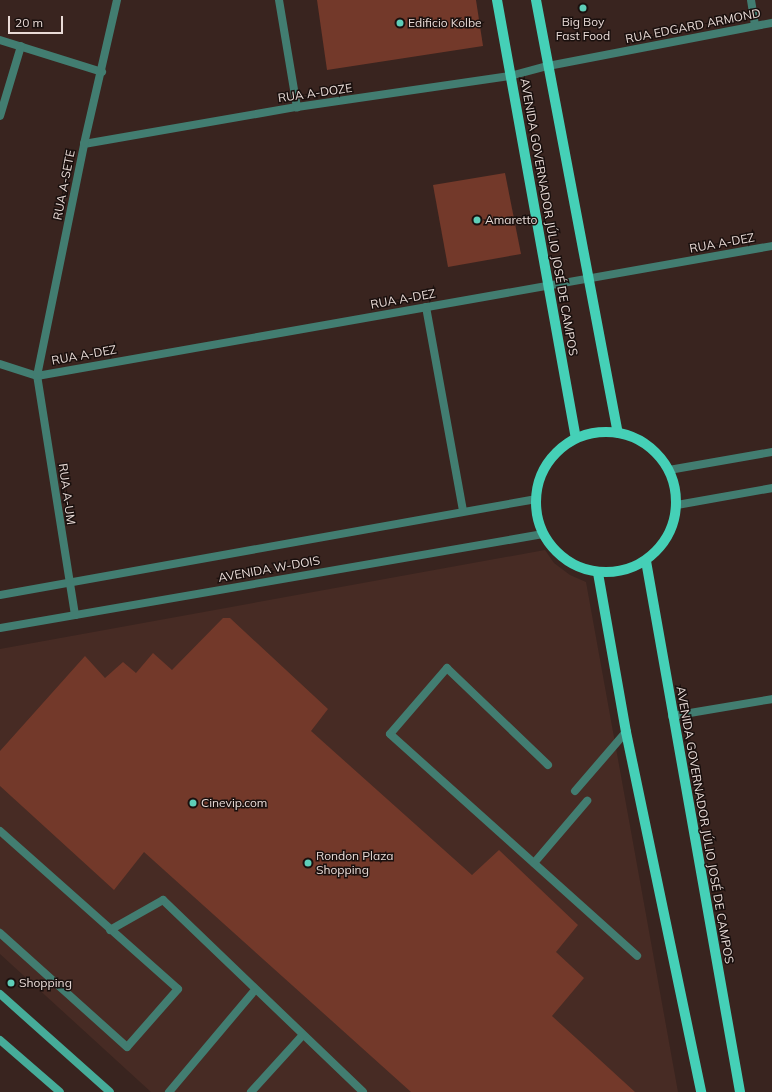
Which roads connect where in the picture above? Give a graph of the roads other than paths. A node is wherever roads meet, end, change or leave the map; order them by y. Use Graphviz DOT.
graph roads {
  1 [pos="117,0"];
  2 [pos="279,0"];
  3 [pos="497,0"];
  4 [pos="536,0"];
  5 [pos="751,0"];
  6 [pos="772,23"];
  7 [pos="755,26"];
  8 [pos="0,40"];
  9 [pos="21,46"];
  10 [pos="548,66"];
  11 [pos="102,72"];
  12 [pos="510,76"];
  13 [pos="297,107"];
  14 [pos="0,116"];
  15 [pos="84,144"];
  16 [pos="772,246"];
  17 [pos="589,278"];
  18 [pos="548,285"];
  19 [pos="426,307"];
  20 [pos="0,364"];
  21 [pos="37,376"];
  22 [pos="618,432"];
  23 [pos="576,438"];
  24 [pos="772,452"];
  25 [pos="670,470"];
  26 [pos="772,488"];
  27 [pos="536,499"];
  28 [pos="677,504"];
  29 [pos="463,512"];
  30 [pos="543,534"];
  31 [pos="646,562"];
  32 [pos="598,573"];
  33 [pos="68,582"];
  34 [pos="0,595"];
  35 [pos="75,615"];
  36 [pos="0,628"];
  37 [pos="772,699"];
  38 [pos="672,716"];
  39 [pos="626,732"];
  40 [pos="548,765"];
  41 [pos="575,791"];
  42 [pos="587,801"];
  43 [pos="0,831"];
  44 [pos="534,863"];
  45 [pos="110,930"];
  46 [pos="0,933"];
  47 [pos="637,956"];
  48 [pos="255,990"];
  49 [pos="0,994"];
  50 [pos="302,1036"];
  51 [pos="0,1040"];
  52 [pos="60,1092"];
  53 [pos="110,1092"];
  54 [pos="169,1092"];
  55 [pos="251,1092"];
  56 [pos="363,1092"];
  57 [pos="701,1092"];
  58 [pos="740,1092"];
  1 -- 11 [label="street, RUA A-SETE"];
  2 -- 13 [label="street"];
  3 -- 12 [label="main road, AVENIDA GOVERNADOR JÚLIO JOSÉ DE CAMPOS"];
  4 -- 10 [label="main road"];
  5 -- 7 [label="street"];
  6 -- 7 [label="street, RUA EDGARD ARMOND"];
  7 -- 10 [label="street, RUA EDGARD ARMOND"];
  8 -- 9 [label="street"];
  9 -- 11 [label="street"];
  9 -- 14 [label="street"];
  10 -- 12 [label="street, RUA A-DOZE"];
  10 -- 17 [label="main road"];
  11 -- 15 [label="street, RUA A-SETE"];
  12 -- 13 [label="street, RUA A-DOZE"];
  12 -- 18 [label="main road, AVENIDA GOVERNADOR JÚLIO JOSÉ DE CAMPOS"];
  13 -- 15 [label="street, RUA A-DOZE"];
  15 -- 21 [label="street, RUA A-SETE"];
  16 -- 17 [label="street, RUA A-DEZ"];
  17 -- 18 [label="street, RUA A-DEZ"];
  17 -- 22 [label="main road"];
  18 -- 19 [label="street, RUA A-DEZ"];
  18 -- 23 [label="main road, AVENIDA GOVERNADOR JÚLIO JOSÉ DE CAMPOS"];
  19 -- 21 [label="street, RUA A-DEZ"];
  19 -- 29 [label="street"];
  20 -- 21 [label="street"];
  21 -- 33 [label="street, RUA A-UM"];
  22 -- 23 [label="main road"];
  22 -- 25 [label="main road"];
  23 -- 27 [label="main road"];
  24 -- 25 [label="street"];
  25 -- 28 [label="main road"];
  26 -- 28 [label="street"];
  27 -- 29 [label="street, AVENIDA W-DOIS"];
  27 -- 30 [label="main road"];
  28 -- 31 [label="main road"];
  29 -- 33 [label="street, AVENIDA W-DOIS"];
  30 -- 32 [label="main road"];
  30 -- 35 [label="street, AVENIDA W-DOIS"];
  31 -- 32 [label="main road"];
  31 -- 38 [label="main road, AVENIDA GOVERNADOR JÚLIO JOSÉ DE CAMPOS"];
  32 -- 39 [label="main road"];
  33 -- 34 [label="street, AVENIDA W-DOIS"];
  33 -- 35 [label="street, RUA A-UM"];
  35 -- 36 [label="street, AVENIDA W-DOIS"];
  37 -- 38 [label="street"];
  38 -- 58 [label="main road, AVENIDA GOVERNADOR JÚLIO JOSÉ DE CAMPOS"];
  39 -- 41 [label="street"];
  39 -- 57 [label="main road"];
  40 -- 44 [label="street"];
  42 -- 44 [label="street"];
  43 -- 45 [label="street"];
  44 -- 47 [label="street"];
  45 -- 46 [label="street"];
  45 -- 48 [label="street"];
  48 -- 50 [label="street"];
  48 -- 54 [label="street"];
  49 -- 53 [label="main road"];
  50 -- 55 [label="street"];
  50 -- 56 [label="street"];
  51 -- 52 [label="main road"];
}
